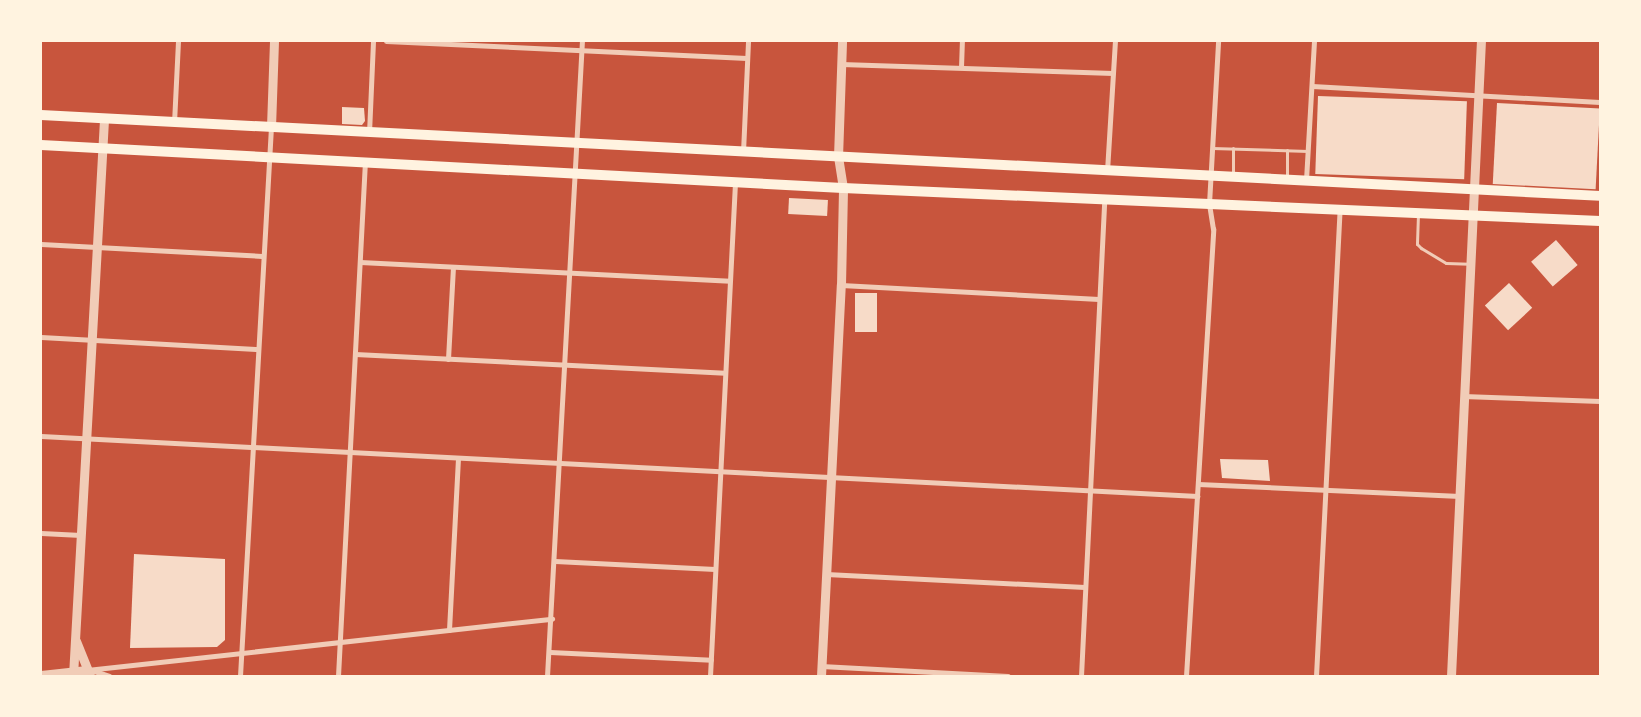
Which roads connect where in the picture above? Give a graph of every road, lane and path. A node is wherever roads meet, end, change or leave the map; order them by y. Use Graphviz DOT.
graph roads {
  1 [pos="178,41"];
  2 [pos="274,41"];
  3 [pos="373,41"];
  4 [pos="386,41"];
  5 [pos="582,41"];
  6 [pos="748,41"];
  7 [pos="842,41"];
  8 [pos="962,41"];
  9 [pos="1115,41"];
  10 [pos="1218,41"];
  11 [pos="1314,41"];
  12 [pos="1481,41"];
  13 [pos="581,52"];
  14 [pos="747,58"];
  15 [pos="841,64"];
  16 [pos="961,67"];
  17 [pos="1113,73"];
  18 [pos="1312,86"];
  19 [pos="1479,95"];
  20 [pos="1600,102"];
  21 [pos="41,115"];
  22 [pos="104,119"];
  23 [pos="174,123"];
  24 [pos="270,128"];
  25 [pos="369,133"];
  26 [pos="577,144"];
  27 [pos="41,145"];
  28 [pos="102,148"];
  29 [pos="1212,148"];
  30 [pos="1233,148"];
  31 [pos="1287,150"];
  32 [pos="1308,151"];
  33 [pos="743,152"];
  34 [pos="267,155"];
  35 [pos="838,157"];
  36 [pos="365,161"];
  37 [pos="1107,170"];
  38 [pos="575,173"];
  39 [pos="1211,176"];
  40 [pos="1234,177"];
  41 [pos="1287,180"];
  42 [pos="1306,180"];
  43 [pos="735,183"];
  44 [pos="843,188"];
  45 [pos="1474,189"];
  46 [pos="1600,196"];
  47 [pos="1104,199"];
  48 [pos="1209,204"];
  49 [pos="1340,210"];
  50 [pos="1418,213"];
  51 [pos="1472,216"];
  52 [pos="1600,221"];
  53 [pos="41,244"];
  54 [pos="97,247"];
  55 [pos="262,256"];
  56 [pos="360,262"];
  57 [pos="1470,264"];
  58 [pos="453,267"];
  59 [pos="570,273"];
  60 [pos="730,281"];
  61 [pos="841,285"];
  62 [pos="1099,299"];
  63 [pos="41,337"];
  64 [pos="92,340"];
  65 [pos="257,349"];
  66 [pos="355,354"];
  67 [pos="448,359"];
  68 [pos="565,365"];
  69 [pos="726,373"];
  70 [pos="1463,396"];
  71 [pos="1600,401"];
  72 [pos="41,436"];
  73 [pos="86,438"];
  74 [pos="252,447"];
  75 [pos="350,452"];
  76 [pos="458,458"];
  77 [pos="560,463"];
  78 [pos="720,471"];
  79 [pos="831,477"];
  80 [pos="1198,484"];
  81 [pos="1326,489"];
  82 [pos="1090,490"];
  83 [pos="1197,496"];
  84 [pos="1460,496"];
  85 [pos="41,533"];
  86 [pos="81,535"];
  87 [pos="555,560"];
  88 [pos="715,569"];
  89 [pos="826,574"];
  90 [pos="1085,587"];
  91 [pos="552,619"];
  92 [pos="449,630"];
  93 [pos="75,639"];
  94 [pos="340,642"];
  95 [pos="550,652"];
  96 [pos="240,653"];
  97 [pos="711,660"];
  98 [pos="821,671"];
  99 [pos="89,673"];
  100 [pos="73,674"];
  101 [pos="41,675"];
  102 [pos="110,676"];
  103 [pos="240,676"];
  104 [pos="338,676"];
  105 [pos="547,676"];
  106 [pos="710,676"];
  107 [pos="1008,676"];
  108 [pos="1081,676"];
  109 [pos="1186,676"];
  110 [pos="1316,676"];
  111 [pos="1451,676"];
  1 -- 23 [label="street"];
  2 -- 24 [label="street"];
  3 -- 25 [label="street"];
  4 -- 13 [label="street"];
  5 -- 13 [label="street"];
  6 -- 14 [label="street"];
  7 -- 15 [label="street"];
  8 -- 16 [label="street"];
  9 -- 17 [label="street"];
  10 -- 29 [label="street"];
  11 -- 18 [label="street"];
  12 -- 19 [label="street"];
  13 -- 14 [label="street"];
  13 -- 26 [label="street"];
  14 -- 33 [label="street"];
  15 -- 16 [label="street"];
  15 -- 35 [label="street"];
  16 -- 17 [label="street"];
  17 -- 37 [label="street"];
  18 -- 19 [label="street"];
  18 -- 32 [label="street"];
  19 -- 20 [label="street"];
  19 -- 45 [label="street"];
  21 -- 22 [label="main road"];
  22 -- 23 [label="main road"];
  22 -- 28 [label="street"];
  23 -- 24 [label="main road"];
  24 -- 25 [label="main road"];
  24 -- 34 [label="street"];
  25 -- 26 [label="main road"];
  26 -- 33 [label="main road"];
  26 -- 38 [label="street"];
  27 -- 28 [label="main road"];
  28 -- 34 [label="main road"];
  28 -- 54 [label="street"];
  29 -- 30 [label="lane"];
  29 -- 39 [label="street"];
  30 -- 31 [label="lane"];
  30 -- 40 [label="lane"];
  31 -- 32 [label="lane"];
  31 -- 41 [label="lane"];
  32 -- 42 [label="street"];
  33 -- 35 [label="main road"];
  34 -- 36 [label="main road"];
  34 -- 55 [label="street"];
  35 -- 37 [label="main road"];
  35 -- 44 [label="street"];
  36 -- 38 [label="main road"];
  36 -- 56 [label="street"];
  37 -- 39 [label="main road"];
  38 -- 43 [label="main road"];
  38 -- 59 [label="street"];
  39 -- 40 [label="main road"];
  39 -- 48 [label="street"];
  40 -- 41 [label="main road"];
  41 -- 42 [label="main road"];
  42 -- 45 [label="main road"];
  43 -- 44 [label="main road"];
  43 -- 60 [label="street"];
  44 -- 47 [label="main road"];
  44 -- 61 [label="street"];
  45 -- 46 [label="main road"];
  45 -- 51 [label="street"];
  47 -- 48 [label="main road"];
  47 -- 62 [label="street"];
  48 -- 49 [label="main road"];
  48 -- 80 [label="street"];
  49 -- 50 [label="main road"];
  49 -- 81 [label="street"];
  50 -- 51 [label="main road"];
  50 -- 57 [label="lane"];
  51 -- 52 [label="main road"];
  51 -- 57 [label="street"];
  53 -- 54 [label="street"];
  54 -- 55 [label="street"];
  54 -- 64 [label="street"];
  55 -- 65 [label="street"];
  56 -- 58 [label="street"];
  56 -- 66 [label="street"];
  57 -- 70 [label="street"];
  58 -- 59 [label="street"];
  58 -- 67 [label="street"];
  59 -- 60 [label="street"];
  59 -- 68 [label="street"];
  60 -- 69 [label="street"];
  61 -- 62 [label="street"];
  61 -- 79 [label="street"];
  62 -- 82 [label="street"];
  63 -- 64 [label="street"];
  64 -- 65 [label="street"];
  64 -- 73 [label="street"];
  65 -- 74 [label="street"];
  66 -- 67 [label="street"];
  66 -- 75 [label="street"];
  67 -- 68 [label="street"];
  68 -- 69 [label="street"];
  68 -- 77 [label="street"];
  69 -- 78 [label="street"];
  70 -- 71 [label="street"];
  70 -- 84 [label="street"];
  72 -- 73 [label="street"];
  73 -- 74 [label="street"];
  73 -- 86 [label="street"];
  74 -- 75 [label="street"];
  74 -- 96 [label="street"];
  75 -- 76 [label="street"];
  75 -- 94 [label="street"];
  76 -- 77 [label="street"];
  76 -- 92 [label="street"];
  77 -- 78 [label="street"];
  77 -- 87 [label="street"];
  78 -- 79 [label="street"];
  78 -- 88 [label="street"];
  79 -- 82 [label="street"];
  79 -- 89 [label="street"];
  80 -- 81 [label="street"];
  80 -- 83 [label="street"];
  81 -- 84 [label="street"];
  81 -- 110 [label="street"];
  82 -- 83 [label="street"];
  82 -- 90 [label="street"];
  83 -- 109 [label="street"];
  84 -- 111 [label="street"];
  85 -- 86 [label="street"];
  86 -- 93 [label="street"];
  87 -- 88 [label="street"];
  87 -- 91 [label="street"];
  88 -- 97 [label="street"];
  89 -- 90 [label="street"];
  89 -- 98 [label="street"];
  90 -- 108 [label="street"];
  91 -- 92 [label="street"];
  91 -- 95 [label="street"];
  92 -- 94 [label="street"];
  93 -- 99 [label="street"];
  93 -- 100 [label="street"];
  94 -- 96 [label="street"];
  94 -- 104 [label="street"];
  95 -- 97 [label="street"];
  95 -- 105 [label="street"];
  96 -- 99 [label="street"];
  96 -- 103 [label="street"];
  97 -- 106 [label="street"];
  98 -- 107 [label="street"];
  99 -- 100 [label="street"];
  99 -- 102 [label="street"];
  100 -- 101 [label="street"];
}
